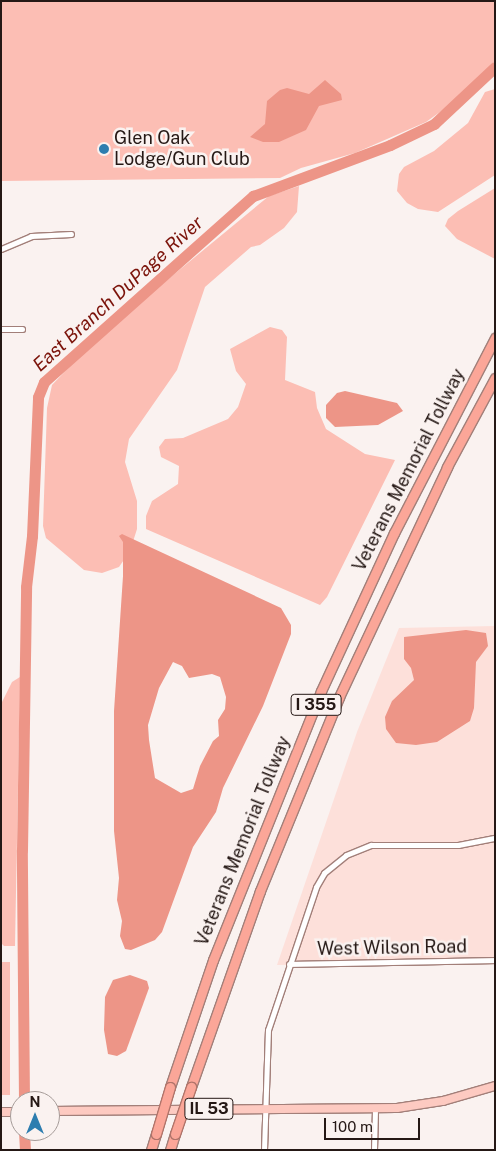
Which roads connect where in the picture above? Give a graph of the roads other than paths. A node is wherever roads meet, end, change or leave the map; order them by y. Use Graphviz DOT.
graph roads {
  1 [pos="71,234"];
  2 [pos="1,250"];
  3 [pos="1,328"];
  4 [pos="22,329"];
  5 [pos="495,338"];
  6 [pos="495,378"];
  7 [pos="495,838"];
  8 [pos="495,960"];
  9 [pos="289,964"];
  10 [pos="495,1086"];
  11 [pos="265,1108"];
  12 [pos="375,1108"];
  13 [pos="60,1112"];
  14 [pos="173,1144"];
  15 [pos="151,1150"];
  16 [pos="264,1150"];
  17 [pos="374,1150"];
  1 -- 2 [label="street"];
  3 -- 4 [label="street"];
  5 -- 15 [label="highway, Veterans Memorial Tollway / I 355, bridge"];
  6 -- 14 [label="highway, Veterans Memorial Tollway / I 355, bridge"];
  7 -- 9 [label="street"];
  8 -- 9 [label="street, West Wilson Road"];
  9 -- 11 [label="street"];
  10 -- 12 [label="main road, IL 53"];
  11 -- 12 [label="main road, IL 53"];
  11 -- 13 [label="main road, IL 53"];
  11 -- 16 [label="street"];
  12 -- 17 [label="street"];
}
